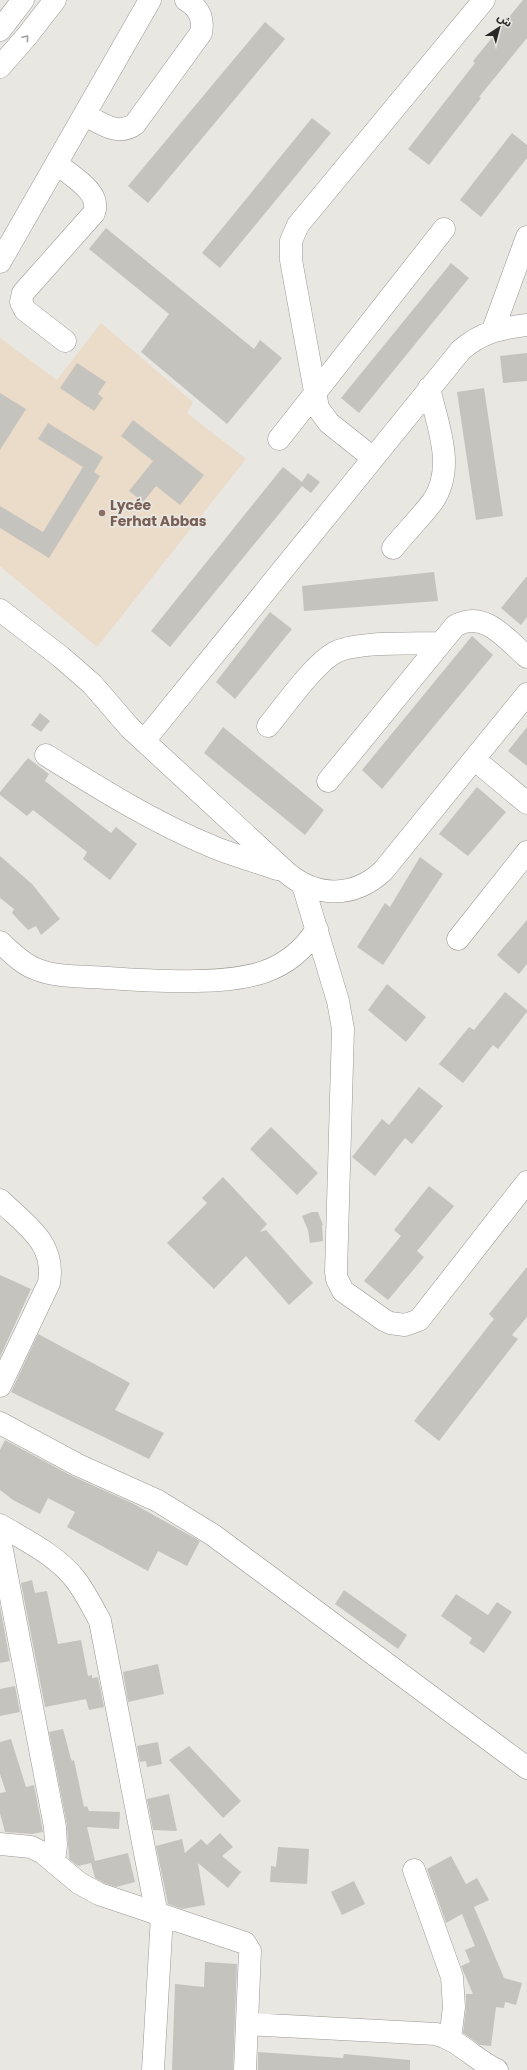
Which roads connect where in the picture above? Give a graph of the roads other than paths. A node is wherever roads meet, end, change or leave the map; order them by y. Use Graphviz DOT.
graph roads {
  1 [pos="23,0"];
  2 [pos="55,0"];
  3 [pos="150,0"];
  4 [pos="186,0"];
  5 [pos="484,0"];
  6 [pos="0,30"];
  7 [pos="0,67"];
  8 [pos="85,115"];
  9 [pos="56,164"];
  10 [pos="444,229"];
  11 [pos="527,237"];
  12 [pos="0,262"];
  13 [pos="527,325"];
  14 [pos="493,330"];
  15 [pos="65,341"];
  16 [pos="429,388"];
  17 [pos="316,392"];
  18 [pos="279,439"];
  19 [pos="372,458"];
  20 [pos="393,548"];
  21 [pos="0,610"];
  22 [pos="440,644"];
  23 [pos="527,657"];
  24 [pos="527,694"];
  25 [pos="268,726"];
  26 [pos="144,741"];
  27 [pos="46,755"];
  28 [pos="474,760"];
  29 [pos="328,781"];
  30 [pos="527,803"];
  31 [pos="527,852"];
  32 [pos="286,872"];
  33 [pos="304,885"];
  34 [pos="317,929"];
  35 [pos="458,939"];
  36 [pos="0,942"];
  37 [pos="527,1182"];
  38 [pos="0,1200"];
  39 [pos="0,1386"];
  40 [pos="0,1423"];
  41 [pos="0,1525"];
  42 [pos="0,1540"];
  43 [pos="7,1617"];
  44 [pos="527,1768"];
  45 [pos="0,1844"];
  46 [pos="54,1862"];
  47 [pos="414,1870"];
  48 [pos="160,1916"];
  49 [pos="247,2024"];
  50 [pos="450,2039"];
  51 [pos="153,2070"];
  52 [pos="245,2070"];
  53 [pos="497,2070"];
  1 -- 6 [label="street"];
  7 -- 2 [label="street, one-way"];
  3 -- 8 [label="street"];
  4 -- 8 [label="street"];
  5 -- 17 [label="street"];
  8 -- 9 [label="street"];
  9 -- 12 [label="street"];
  9 -- 15 [label="street"];
  10 -- 17 [label="street"];
  11 -- 14 [label="street"];
  13 -- 14 [label="street"];
  14 -- 16 [label="street"];
  16 -- 19 [label="street"];
  16 -- 20 [label="street"];
  17 -- 18 [label="street"];
  17 -- 19 [label="street"];
  19 -- 26 [label="street"];
  21 -- 26 [label="street"];
  22 -- 23 [label="street"];
  22 -- 25 [label="street"];
  22 -- 29 [label="street"];
  24 -- 28 [label="street"];
  26 -- 32 [label="street"];
  27 -- 32 [label="street"];
  28 -- 30 [label="street"];
  28 -- 33 [label="street"];
  31 -- 35 [label="street"];
  32 -- 33 [label="street"];
  33 -- 34 [label="street"];
  34 -- 36 [label="street"];
  34 -- 37 [label="street"];
  38 -- 39 [label="street"];
  40 -- 44 [label="street"];
  41 -- 48 [label="street"];
  42 -- 43 [label="street"];
  43 -- 46 [label="street"];
  45 -- 46 [label="street"];
  46 -- 48 [label="street"];
  47 -- 50 [label="street"];
  48 -- 49 [label="street"];
  48 -- 51 [label="street"];
  49 -- 50 [label="street"];
  49 -- 52 [label="street"];
  50 -- 53 [label="street"];
}
